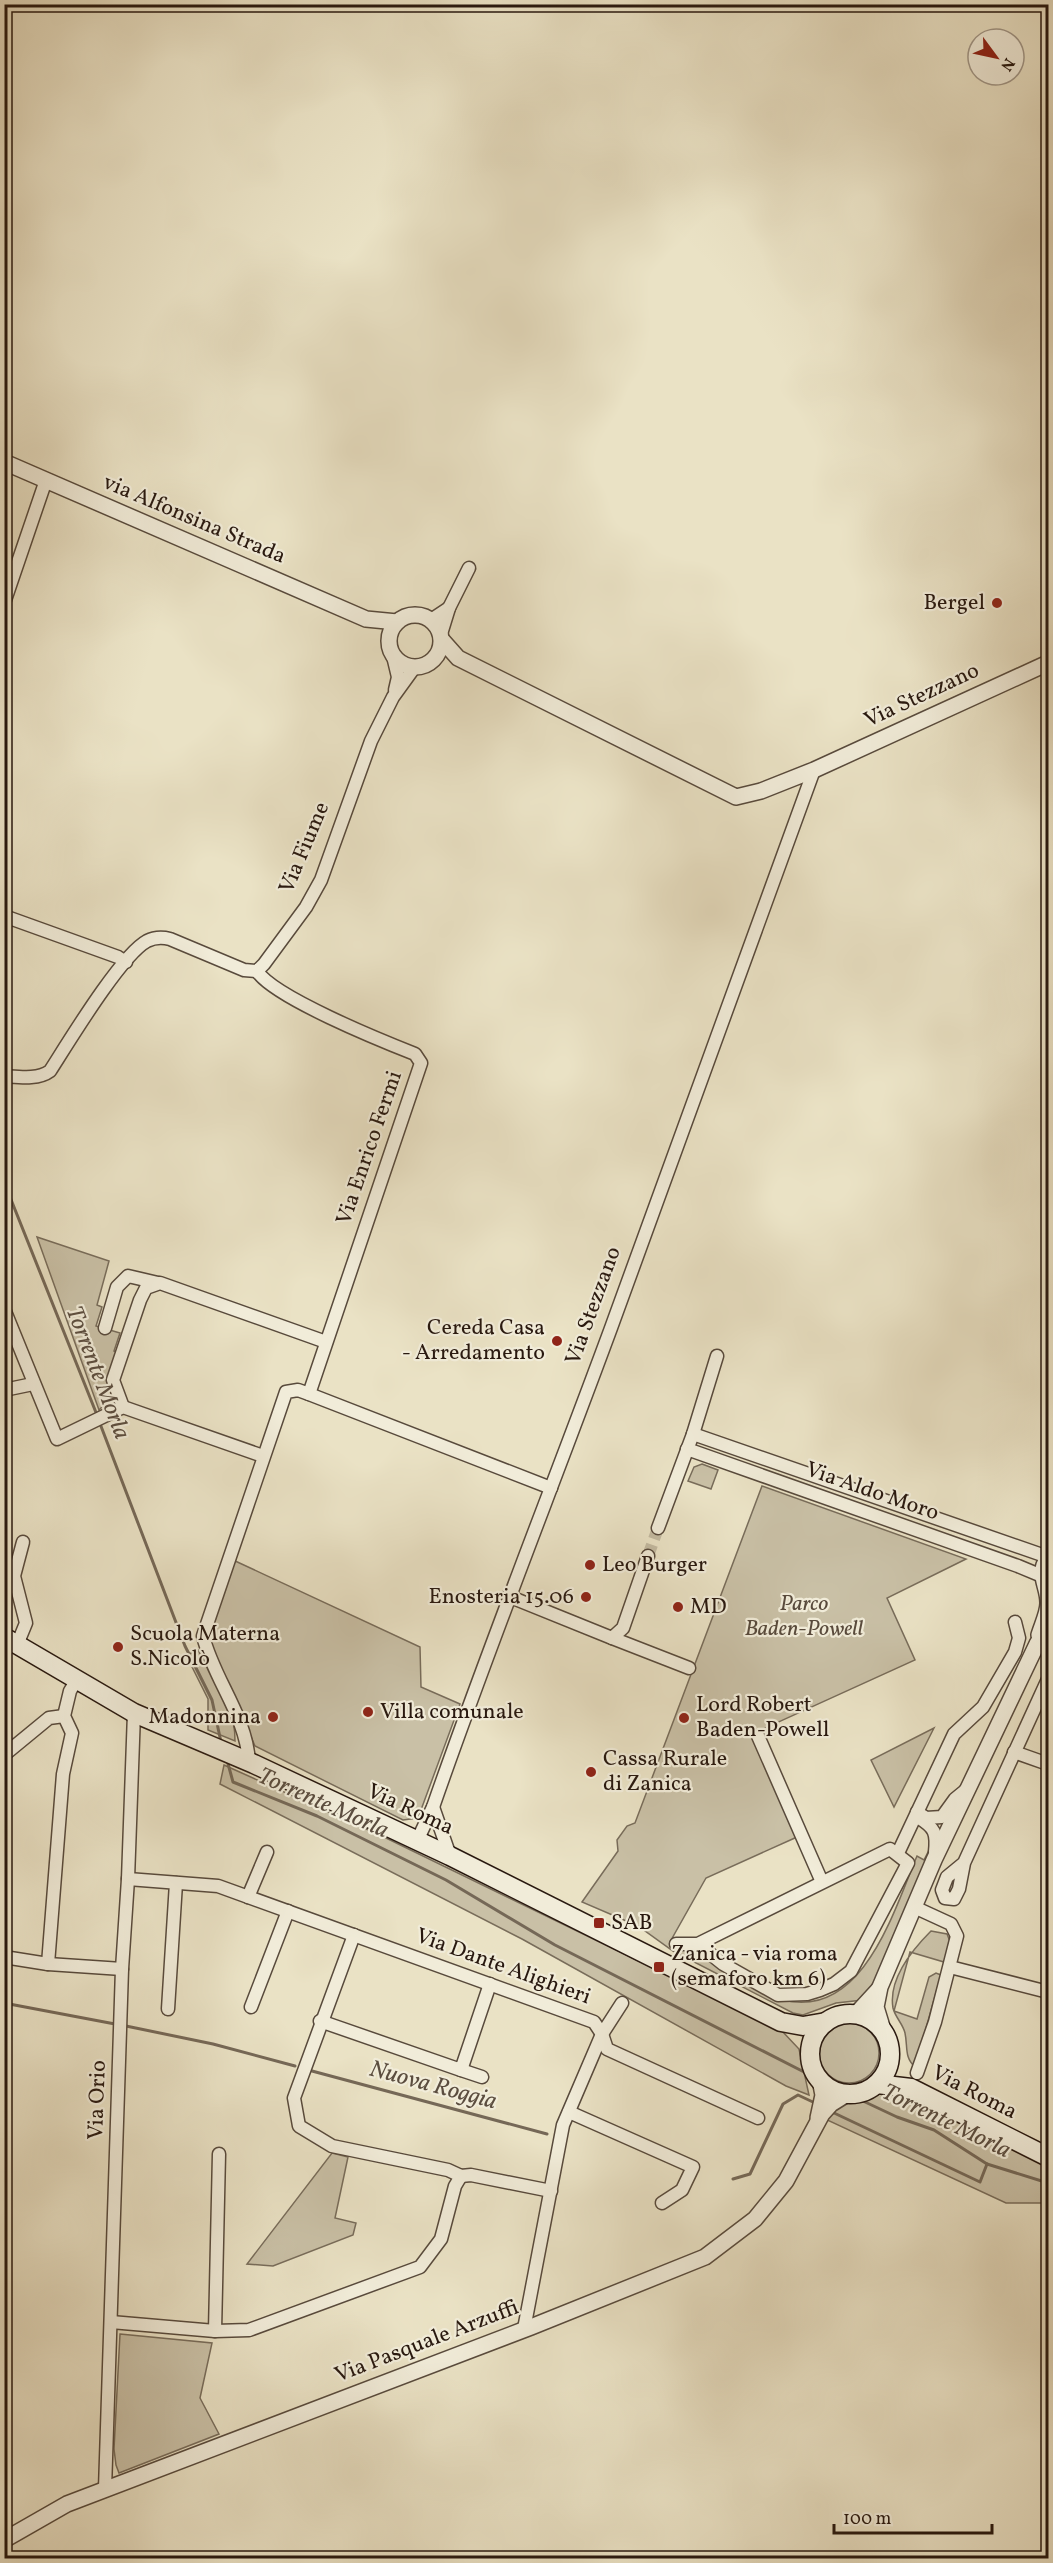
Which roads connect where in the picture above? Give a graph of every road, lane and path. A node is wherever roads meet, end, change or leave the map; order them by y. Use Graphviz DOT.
graph roads {
  1 [pos="4,462"];
  2 [pos="46,480"];
  3 [pos="469,568"];
  4 [pos="4,603"];
  5 [pos="449,608"];
  6 [pos="366,619"];
  7 [pos="431,620"];
  8 [pos="397,622"];
  9 [pos="441,637"];
  10 [pos="391,649"];
  11 [pos="458,658"];
  12 [pos="434,660"];
  13 [pos="1048,663"];
  14 [pos="414,668"];
  15 [pos="393,697"];
  16 [pos="814,770"];
  17 [pos="4,916"];
  18 [pos="126,962"];
  19 [pos="257,970"];
  20 [pos="4,1076"];
  21 [pos="160,1283"];
  22 [pos="4,1309"];
  23 [pos="105,1328"];
  24 [pos="327,1342"];
  25 [pos="717,1356"];
  26 [pos="33,1384"];
  27 [pos="4,1390"];
  28 [pos="309,1394"];
  29 [pos="123,1407"];
  30 [pos="693,1434"];
  31 [pos="687,1449"];
  32 [pos="263,1456"];
  33 [pos="551,1488"];
  34 [pos="658,1528"];
  35 [pos="24,1542"];
  36 [pos="648,1556"];
  37 [pos="1048,1557"];
  38 [pos="1045,1586"];
  39 [pos="508,1596"];
  40 [pos="1016,1622"];
  41 [pos="1048,1626"];
  42 [pos="612,1638"];
  43 [pos="11,1641"];
  44 [pos="1037,1644"];
  45 [pos="689,1668"];
  46 [pos="1048,1679"];
  47 [pos="76,1681"];
  48 [pos="134,1713"];
  49 [pos="64,1716"];
  50 [pos="758,1736"];
  51 [pos="1014,1752"];
  52 [pos="4,1755"];
  53 [pos="242,1759"];
  54 [pos="1048,1764"];
  55 [pos="972,1785"];
  56 [pos="433,1807"];
  57 [pos="916,1814"];
  58 [pos="417,1841"];
  59 [pos="267,1852"];
  60 [pos="898,1853"];
  61 [pos="450,1856"];
  62 [pos="934,1860"];
  63 [pos="964,1863"];
  64 [pos="128,1879"];
  65 [pos="822,1881"];
  66 [pos="176,1883"];
  67 [pos="248,1896"];
  68 [pos="914,1907"];
  69 [pos="288,1911"];
  70 [pos="354,1935"];
  71 [pos="676,1944"];
  72 [pos="698,1944"];
  73 [pos="4,1957"];
  74 [pos="48,1964"];
  75 [pos="950,1967"];
  76 [pos="122,1969"];
  77 [pos="490,1984"];
  78 [pos="880,1987"];
  79 [pos="1048,1992"];
  80 [pos="622,2003"];
  81 [pos="251,2007"];
  82 [pos="168,2009"];
  83 [pos="856,2014"];
  84 [pos="320,2021"];
  85 [pos="781,2022"];
  86 [pos="826,2022"];
  87 [pos="882,2030"];
  88 [pos="602,2034"];
  89 [pos="810,2049"];
  90 [pos="890,2058"];
  91 [pos="461,2070"];
  92 [pos="482,2077"];
  93 [pos="820,2080"];
  94 [pos="914,2080"];
  95 [pos="877,2084"];
  96 [pos="847,2094"];
  97 [pos="569,2112"];
  98 [pos="758,2118"];
  99 [pos="816,2124"];
  100 [pos="219,2154"];
  101 [pos="1048,2157"];
  102 [pos="460,2176"];
  103 [pos="551,2191"];
  104 [pos="662,2203"];
  105 [pos="111,2322"];
  106 [pos="524,2330"];
  107 [pos="215,2331"];
  108 [pos="105,2489"];
  109 [pos="4,2540"];
  1 -- 2 [label="street, via Alfonsina Strada"];
  2 -- 4 [label="street"];
  2 -- 6 [label="street, via Alfonsina Strada"];
  3 -- 5 [label="street"];
  5 -- 7 [label="street"];
  5 -- 9 [label="street"];
  6 -- 8 [label="street"];
  6 -- 10 [label="street"];
  7 -- 8 [label="street"];
  7 -- 9 [label="street"];
  8 -- 10 [label="street"];
  9 -- 11 [label="street"];
  9 -- 12 [label="street"];
  10 -- 14 [label="street"];
  10 -- 15 [label="street, Via Fiume"];
  11 -- 12 [label="street"];
  11 -- 16 [label="street"];
  12 -- 14 [label="street"];
  13 -- 16 [label="street, Via Stezzano"];
  14 -- 15 [label="street, Via Fiume"];
  15 -- 19 [label="street, Via Fiume"];
  16 -- 33 [label="street, Via Stezzano"];
  17 -- 18 [label="street"];
  18 -- 19 [label="street"];
  18 -- 20 [label="street"];
  19 -- 24 [label="street, Via Enrico Fermi"];
  21 -- 23 [label="street"];
  21 -- 24 [label="street"];
  21 -- 29 [label="street"];
  22 -- 26 [label="street"];
  24 -- 28 [label="street, Via Enrico Fermi"];
  25 -- 30 [label="street"];
  26 -- 27 [label="street"];
  26 -- 29 [label="street"];
  28 -- 32 [label="street"];
  28 -- 33 [label="street"];
  29 -- 32 [label="street"];
  30 -- 31 [label="street"];
  30 -- 37 [label="street, Via Aldo Moro"];
  31 -- 34 [label="street"];
  31 -- 38 [label="street, Via Aldo Moro"];
  32 -- 53 [label="street"];
  33 -- 39 [label="street, Via Stezzano"];
  35 -- 43 [label="street, Via Roma"];
  36 -- 42 [label="street"];
  37 -- 38 [label="street"];
  38 -- 44 [label="street"];
  39 -- 42 [label="street"];
  39 -- 56 [label="street, Via Stezzano"];
  40 -- 57 [label="street"];
  41 -- 44 [label="street"];
  42 -- 45 [label="street"];
  43 -- 47 [label="main road, Via Roma"];
  44 -- 55 [label="street"];
  46 -- 51 [label="street"];
  47 -- 48 [label="main road, Via Roma"];
  47 -- 49 [label="street"];
  48 -- 53 [label="main road, Via Roma"];
  48 -- 64 [label="street, Via Orio"];
  49 -- 52 [label="street"];
  49 -- 74 [label="street"];
  50 -- 65 [label="street"];
  51 -- 54 [label="street"];
  51 -- 63 [label="street"];
  53 -- 58 [label="main road, Via Roma"];
  55 -- 57 [label="street"];
  55 -- 62 [label="street"];
  56 -- 58 [label="street, Via Stezzano"];
  56 -- 61 [label="street"];
  57 -- 60 [label="street"];
  57 -- 62 [label="street"];
  58 -- 61 [label="main road, Via Roma"];
  59 -- 67 [label="street"];
  60 -- 65 [label="street"];
  60 -- 72 [label="street"];
  61 -- 85 [label="main road, Via Roma"];
  62 -- 68 [label="street"];
  64 -- 66 [label="street, Via Dante Alighieri"];
  64 -- 76 [label="street, Via Orio"];
  65 -- 72 [label="street"];
  66 -- 67 [label="street, Via Dante Alighieri"];
  66 -- 82 [label="street"];
  67 -- 69 [label="street, Via Dante Alighieri"];
  68 -- 75 [label="street"];
  68 -- 78 [label="street"];
  69 -- 70 [label="street, Via Dante Alighieri"];
  69 -- 81 [label="street"];
  70 -- 77 [label="street, Via Dante Alighieri"];
  70 -- 84 [label="street"];
  71 -- 72 [label="street"];
  73 -- 74 [label="street"];
  74 -- 76 [label="street"];
  75 -- 79 [label="street"];
  75 -- 94 [label="street"];
  76 -- 105 [label="street, Via Orio"];
  77 -- 88 [label="street, Via Dante Alighieri"];
  77 -- 91 [label="street"];
  78 -- 83 [label="street"];
  78 -- 87 [label="street"];
  80 -- 88 [label="street"];
  83 -- 86 [label="main road, Via Roma"];
  83 -- 87 [label="main road"];
  84 -- 91 [label="street"];
  84 -- 102 [label="street"];
  85 -- 86 [label="main road, Via Roma"];
  85 -- 89 [label="main road, Via Roma"];
  86 -- 89 [label="main road"];
  87 -- 90 [label="main road, Via Roma"];
  88 -- 97 [label="street"];
  88 -- 98 [label="street, Via Dante Alighieri"];
  89 -- 93 [label="main road, Via Roma"];
  90 -- 94 [label="main road, Via Roma"];
  90 -- 95 [label="main road"];
  91 -- 92 [label="street"];
  93 -- 96 [label="main road"];
  93 -- 99 [label="street, Via Pasquale Arzuffi"];
  94 -- 95 [label="main road, Via Roma"];
  94 -- 101 [label="main road, Via Roma"];
  95 -- 96 [label="main road, Via Roma"];
  96 -- 99 [label="street, Via Pasquale Arzuffi"];
  97 -- 103 [label="street"];
  97 -- 104 [label="street"];
  99 -- 106 [label="street, Via Pasquale Arzuffi"];
  100 -- 107 [label="street"];
  102 -- 103 [label="street"];
  102 -- 107 [label="street"];
  103 -- 106 [label="street"];
  105 -- 107 [label="street"];
  105 -- 108 [label="street, Via Orio"];
  106 -- 108 [label="street, Via Pasquale Arzuffi"];
  108 -- 109 [label="street, Via Pasquale Arzuffi"];
}
